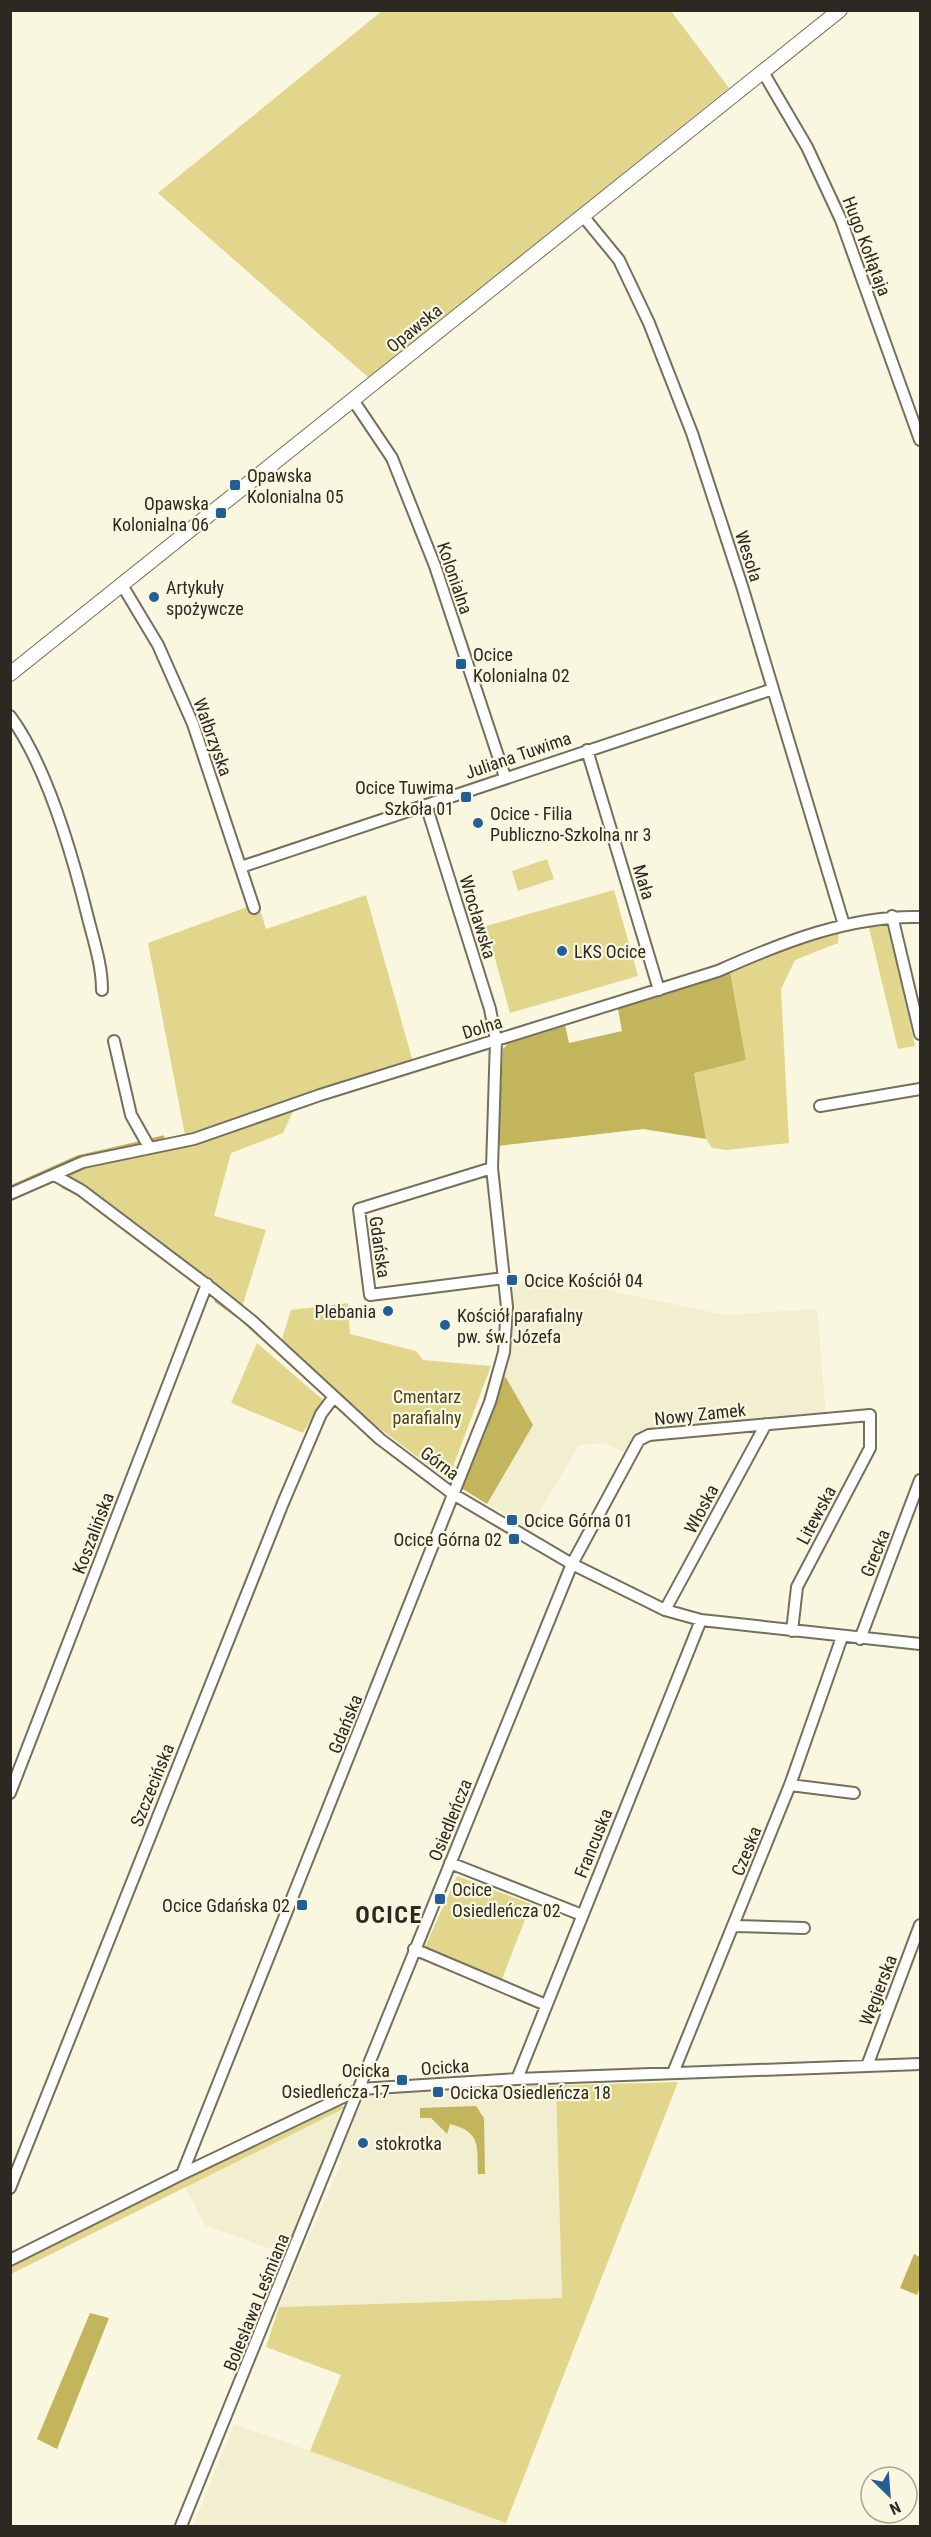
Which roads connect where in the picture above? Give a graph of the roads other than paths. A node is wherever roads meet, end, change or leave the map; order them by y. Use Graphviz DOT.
graph roads {
  1 [pos="840,10"];
  2 [pos="763,72"];
  3 [pos="583,216"];
  4 [pos="353,400"];
  5 [pos="921,440"];
  6 [pos="122,585"];
  7 [pos="10,674"];
  8 [pos="773,689"];
  9 [pos="10,716"];
  10 [pos="587,750"];
  11 [pos="505,777"];
  12 [pos="426,805"];
  13 [pos="241,867"];
  14 [pos="254,908"];
  15 [pos="892,916"];
  16 [pos="921,917"];
  17 [pos="844,925"];
  18 [pos="102,990"];
  19 [pos="658,990"];
  20 [pos="921,1034"];
  21 [pos="496,1040"];
  22 [pos="114,1041"];
  23 [pos="921,1089"];
  24 [pos="820,1107"];
  25 [pos="146,1142"];
  26 [pos="492,1168"];
  27 [pos="54,1175"];
  28 [pos="10,1194"];
  29 [pos="504,1278"];
  30 [pos="207,1284"];
  31 [pos="333,1398"];
  32 [pos="870,1415"];
  33 [pos="766,1424"];
  34 [pos="921,1480"];
  35 [pos="453,1494"];
  36 [pos="572,1564"];
  37 [pos="665,1610"];
  38 [pos="701,1620"];
  39 [pos="792,1631"];
  40 [pos="842,1638"];
  41 [pos="860,1639"];
  42 [pos="921,1644"];
  43 [pos="790,1785"];
  44 [pos="10,1793"];
  45 [pos="854,1793"];
  46 [pos="450,1863"];
  47 [pos="582,1915"];
  48 [pos="921,1925"];
  49 [pos="735,1926"];
  50 [pos="804,1928"];
  51 [pos="414,1949"];
  52 [pos="546,2005"];
  53 [pos="921,2064"];
  54 [pos="867,2066"];
  55 [pos="673,2073"];
  56 [pos="517,2079"];
  57 [pos="360,2089"];
  58 [pos="182,2174"];
  59 [pos="10,2188"];
  60 [pos="10,2260"];
  61 [pos="181,2526"];
  1 -- 2 [label="main road, Opawska"];
  2 -- 3 [label="main road, Opawska"];
  2 -- 5 [label="street, Hugo Kołłątaja"];
  3 -- 4 [label="main road, Opawska"];
  3 -- 8 [label="street, Wesoła"];
  4 -- 6 [label="main road, Opawska"];
  4 -- 11 [label="street, Kolonialna"];
  6 -- 7 [label="main road, Opawska"];
  6 -- 13 [label="street, Wałbrzyska"];
  8 -- 10 [label="street, Juliana Tuwima"];
  8 -- 17 [label="street, Wesoła"];
  9 -- 18 [label="street"];
  10 -- 11 [label="street, Juliana Tuwima"];
  10 -- 19 [label="street, Mała"];
  11 -- 12 [label="street, Juliana Tuwima"];
  12 -- 13 [label="street, Juliana Tuwima"];
  12 -- 21 [label="street, Wrocławska"];
  13 -- 14 [label="street, Wałbrzyska"];
  15 -- 16 [label="street, Dolna"];
  15 -- 17 [label="street, Dolna"];
  15 -- 20 [label="street"];
  17 -- 19 [label="street, Dolna"];
  19 -- 21 [label="street, Dolna"];
  21 -- 25 [label="street, Dolna"];
  21 -- 26 [label="street, Gdańska"];
  22 -- 25 [label="street"];
  23 -- 24 [label="street"];
  25 -- 27 [label="street, Dolna"];
  26 -- 29 [label="street, Gdańska"];
  26 -- 29 [label="street, Gdańska"];
  27 -- 28 [label="street"];
  27 -- 30 [label="street, Górna"];
  29 -- 35 [label="street, Gdańska"];
  30 -- 31 [label="street, Górna"];
  30 -- 44 [label="street, Koszalińska"];
  31 -- 35 [label="street, Górna"];
  31 -- 59 [label="street, Szczecińska"];
  32 -- 33 [label="street, Nowy Zamek"];
  32 -- 39 [label="street, Litewska"];
  33 -- 36 [label="street, Nowy Zamek"];
  33 -- 37 [label="street, Włoska"];
  34 -- 41 [label="street, Grecka"];
  35 -- 36 [label="street, Górna"];
  35 -- 58 [label="street, Gdańska"];
  36 -- 37 [label="street, Górna"];
  36 -- 46 [label="street, Osiedleńcza"];
  37 -- 38 [label="street, Górna"];
  38 -- 39 [label="street, Górna"];
  38 -- 47 [label="street, Francuska"];
  39 -- 40 [label="street, Górna"];
  40 -- 41 [label="street, Górna"];
  40 -- 43 [label="street, Czeska"];
  41 -- 42 [label="street, Górna"];
  43 -- 45 [label="street"];
  43 -- 49 [label="street, Czeska"];
  46 -- 47 [label="street"];
  46 -- 51 [label="street, Osiedleńcza"];
  47 -- 52 [label="street, Francuska"];
  48 -- 54 [label="street, Węgierska"];
  49 -- 50 [label="street"];
  49 -- 55 [label="street, Czeska"];
  51 -- 52 [label="street"];
  51 -- 57 [label="street, Osiedleńcza"];
  52 -- 56 [label="street, Francuska"];
  53 -- 54 [label="street, Ocicka"];
  54 -- 55 [label="street, Ocicka"];
  55 -- 56 [label="street, Ocicka"];
  56 -- 57 [label="street, Ocicka"];
  57 -- 58 [label="street, Ocicka"];
  57 -- 61 [label="street, Bolesława Leśmiana"];
  58 -- 60 [label="street, Ocicka"];
}
